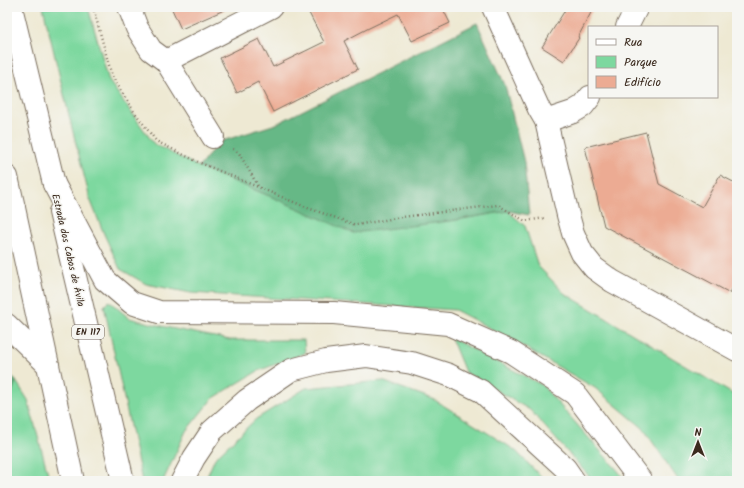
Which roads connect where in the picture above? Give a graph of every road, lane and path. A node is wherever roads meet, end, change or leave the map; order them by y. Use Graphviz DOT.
graph roads {
  1 [pos="12,7"];
  2 [pos="93,7"];
  3 [pos="129,7"];
  4 [pos="271,7"];
  5 [pos="493,7"];
  6 [pos="637,7"];
  7 [pos="628,26"];
  8 [pos="166,61"];
  9 [pos="589,98"];
  10 [pos="546,121"];
  11 [pos="213,137"];
  12 [pos="7,177"];
  13 [pos="54,184"];
  14 [pos="258,186"];
  15 [pos="568,215"];
  16 [pos="7,325"];
  17 [pos="737,350"];
  18 [pos="48,365"];
  19 [pos="73,481"];
  20 [pos="123,481"];
  21 [pos="182,481"];
  22 [pos="574,481"];
  23 [pos="641,481"];
  1 -- 13 [label="main road"];
  2 -- 14 [label="path"];
  3 -- 8 [label="main road"];
  4 -- 8 [label="main road"];
  5 -- 10 [label="main road"];
  6 -- 7 [label="main road"];
  8 -- 11 [label="main road"];
  9 -- 10 [label="main road"];
  10 -- 15 [label="main road"];
  11 -- 14 [label="path"];
  12 -- 18 [label="main road"];
  13 -- 20 [label="main road, Estrada dos Cabos de Ávila / EN 117"];
  13 -- 23 [label="main road"];
  14 -- 15 [label="path"];
  15 -- 17 [label="main road"];
  16 -- 18 [label="main road"];
  18 -- 19 [label="main road"];
  21 -- 22 [label="main road"];
}
